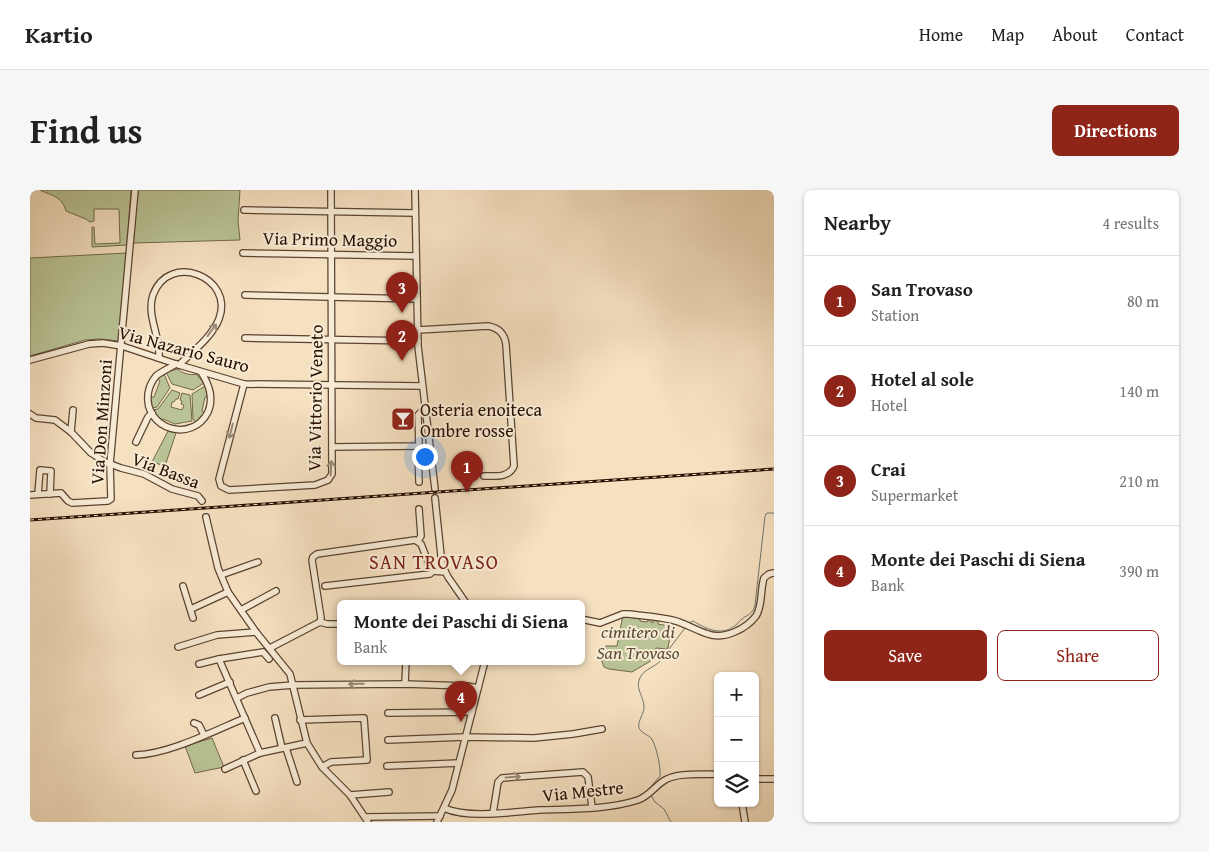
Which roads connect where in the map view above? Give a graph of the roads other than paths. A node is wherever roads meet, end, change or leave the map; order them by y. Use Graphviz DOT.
graph roads {
  1 [pos="135,190"];
  2 [pos="331,190"];
  3 [pos="414,190"];
  4 [pos="244,210"];
  5 [pos="332,211"];
  6 [pos="415,213"];
  7 [pos="243,253"];
  8 [pos="332,255"];
  9 [pos="416,256"];
  10 [pos="245,295"];
  11 [pos="331,297"];
  12 [pos="417,299"];
  13 [pos="418,330"];
  14 [pos="245,338"];
  15 [pos="333,340"];
  16 [pos="418,342"];
  17 [pos="122,346"];
  18 [pos="159,358"];
  19 [pos="30,360"];
  20 [pos="178,365"];
  21 [pos="200,372"];
  22 [pos="244,384"];
  23 [pos="332,385"];
  24 [pos="422,386"];
  25 [pos="425,408"];
  26 [pos="73,410"];
  27 [pos="30,414"];
  28 [pos="152,414"];
  29 [pos="71,432"];
  30 [pos="136,442"];
  31 [pos="332,446"];
  32 [pos="419,446"];
  33 [pos="110,464"];
  34 [pos="484,476"];
  35 [pos="419,482"];
  36 [pos="435,489"];
  37 [pos="38,494"];
  38 [pos="50,494"];
  39 [pos="30,495"];
  40 [pos="435,498"];
  41 [pos="202,500"];
  42 [pos="419,509"];
  43 [pos="206,517"];
  44 [pos="418,541"];
  45 [pos="258,562"];
  46 [pos="433,571"];
  47 [pos="445,572"];
  48 [pos="774,573"];
  49 [pos="221,575"];
  50 [pos="183,586"];
  51 [pos="325,586"];
  52 [pos="276,591"];
  53 [pos="228,592"];
  54 [pos="464,600"];
  55 [pos="190,609"];
  56 [pos="241,610"];
  57 [pos="193,618"];
  58 [pos="585,620"];
  59 [pos="320,622"];
  60 [pos="337,624"];
  61 [pos="256,632"];
  62 [pos="178,647"];
  63 [pos="270,648"];
  64 [pos="219,659"];
  65 [pos="269,659"];
  66 [pos="199,664"];
  67 [pos="406,665"];
  68 [pos="484,665"];
  69 [pos="230,682"];
  70 [pos="405,684"];
  71 [pos="294,685"];
  72 [pos="478,688"];
  73 [pos="199,694"];
  74 [pos="237,698"];
  75 [pos="472,712"];
  76 [pos="388,713"];
  77 [pos="245,718"];
  78 [pos="275,718"];
  79 [pos="300,720"];
  80 [pos="194,723"];
  81 [pos="602,729"];
  82 [pos="204,735"];
  83 [pos="465,737"];
  84 [pos="388,740"];
  85 [pos="306,743"];
  86 [pos="284,748"];
  87 [pos="260,753"];
  88 [pos="136,755"];
  89 [pos="243,760"];
  90 [pos="458,764"];
  91 [pos="387,766"];
  92 [pos="322,767"];
  93 [pos="225,768"];
  94 [pos="714,774"];
  95 [pos="759,779"];
  96 [pos="774,779"];
  97 [pos="297,782"];
  98 [pos="256,791"];
  99 [pos="389,792"];
  100 [pos="350,795"];
  101 [pos="743,807"];
  102 [pos="444,808"];
  103 [pos="592,808"];
  104 [pos="494,813"];
  105 [pos="439,819"];
  106 [pos="367,820"];
  107 [pos="745,822"];
  1 -- 17 [label="street, Via Don Minzoni"];
  2 -- 5 [label="street, Via Vittorio Veneto"];
  3 -- 6 [label="street"];
  4 -- 5 [label="street"];
  5 -- 6 [label="street"];
  5 -- 8 [label="street, Via Vittorio Veneto"];
  6 -- 9 [label="street"];
  7 -- 8 [label="street, Via Primo Maggio"];
  8 -- 9 [label="street, Via Primo Maggio"];
  8 -- 11 [label="street, Via Vittorio Veneto"];
  9 -- 12 [label="street"];
  10 -- 11 [label="street"];
  11 -- 12 [label="street"];
  11 -- 15 [label="street, Via Vittorio Veneto"];
  12 -- 13 [label="street"];
  13 -- 16 [label="street"];
  13 -- 34 [label="street"];
  14 -- 15 [label="street"];
  15 -- 16 [label="street"];
  15 -- 23 [label="street, Via Vittorio Veneto"];
  16 -- 24 [label="street"];
  17 -- 18 [label="street, Via Nazario Sauro"];
  17 -- 19 [label="street, Via Nazario Sauro"];
  17 -- 33 [label="street, Via Don Minzoni"];
  18 -- 20 [label="street, Via Nazario Sauro"];
  20 -- 18 [label="street, one-way"];
  20 -- 21 [label="street, Via Nazario Sauro"];
  20 -- 28 [label="street"];
  21 -- 22 [label="street, Via Nazario Sauro"];
  21 -- 28 [label="street"];
  22 -- 23 [label="street, Via Nazario Sauro"];
  22 -- 31 [label="street, Via Vittorio Veneto, one-way"];
  23 -- 24 [label="street, Via Nazario Sauro"];
  23 -- 31 [label="street, Via Vittorio Veneto"];
  24 -- 25 [label="street"];
  25 -- 32 [label="street"];
  25 -- 36 [label="street"];
  26 -- 29 [label="street"];
  27 -- 29 [label="street, Via Bassa"];
  28 -- 30 [label="street"];
  29 -- 33 [label="street, Via Bassa"];
  31 -- 32 [label="street"];
  32 -- 35 [label="street"];
  33 -- 38 [label="street, Via Don Minzoni"];
  33 -- 41 [label="street, Via Bassa"];
  37 -- 38 [label="street, Via Don Minzoni"];
  37 -- 38 [label="street"];
  37 -- 39 [label="street, Via Don Minzoni"];
  40 -- 47 [label="street"];
  42 -- 44 [label="street"];
  43 -- 49 [label="street"];
  44 -- 46 [label="street"];
  44 -- 59 [label="street"];
  45 -- 49 [label="street"];
  46 -- 47 [label="street"];
  46 -- 51 [label="street"];
  47 -- 54 [label="street"];
  48 -- 58 [label="street"];
  49 -- 53 [label="street"];
  50 -- 55 [label="street"];
  52 -- 56 [label="street"];
  53 -- 55 [label="street"];
  53 -- 56 [label="street"];
  55 -- 57 [label="street"];
  56 -- 61 [label="street"];
  59 -- 60 [label="street"];
  59 -- 63 [label="street"];
  61 -- 62 [label="street"];
  61 -- 63 [label="street"];
  63 -- 71 [label="street"];
  64 -- 65 [label="street"];
  64 -- 66 [label="street"];
  64 -- 69 [label="street"];
  67 -- 70 [label="street"];
  68 -- 72 [label="street"];
  69 -- 73 [label="street"];
  69 -- 74 [label="street"];
  70 -- 71 [label="street, one-way"];
  70 -- 72 [label="street"];
  71 -- 74 [label="street"];
  71 -- 79 [label="street"];
  72 -- 75 [label="street"];
  74 -- 77 [label="street"];
  75 -- 76 [label="street"];
  75 -- 83 [label="street"];
  77 -- 82 [label="street"];
  77 -- 87 [label="street"];
  78 -- 86 [label="street"];
  79 -- 85 [label="street"];
  79 -- 92 [label="street"];
  80 -- 82 [label="street"];
  81 -- 83 [label="street"];
  82 -- 88 [label="street"];
  83 -- 84 [label="street"];
  83 -- 90 [label="street"];
  85 -- 86 [label="street"];
  85 -- 92 [label="street"];
  86 -- 87 [label="street"];
  86 -- 97 [label="street"];
  87 -- 89 [label="street"];
  89 -- 93 [label="street"];
  89 -- 98 [label="street"];
  90 -- 91 [label="street"];
  90 -- 102 [label="street"];
  92 -- 100 [label="street"];
  94 -- 103 [label="street, Via Mestre"];
  95 -- 96 [label="street"];
  99 -- 100 [label="street"];
  100 -- 106 [label="street"];
  101 -- 107 [label="street"];
  102 -- 104 [label="street, Via Mestre"];
  102 -- 105 [label="street"];
  103 -- 104 [label="street, Via Mestre"];
  104 -- 103 [label="street, one-way"];
  105 -- 106 [label="street"];
}
